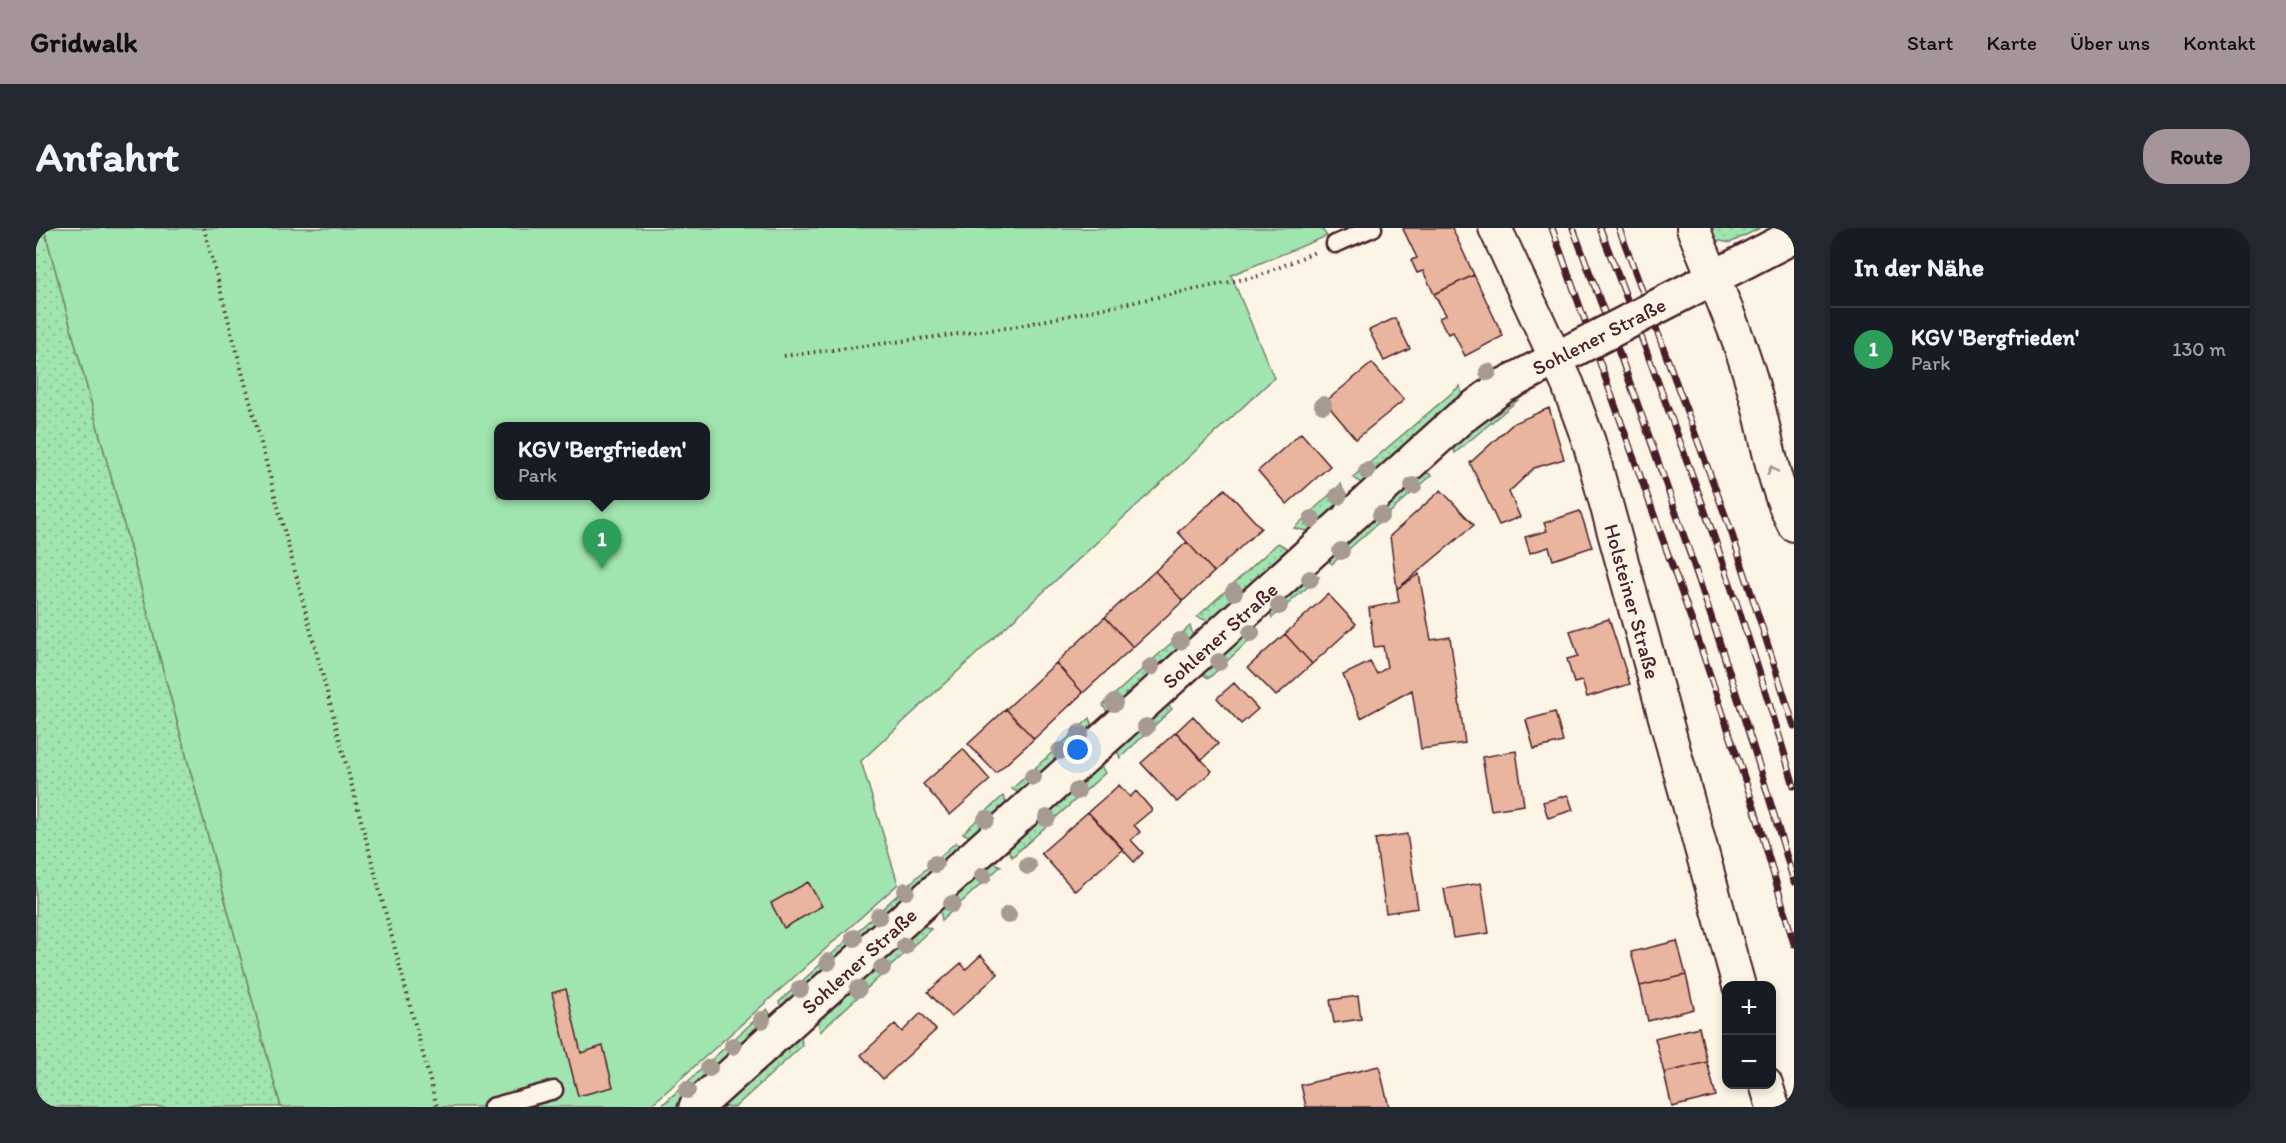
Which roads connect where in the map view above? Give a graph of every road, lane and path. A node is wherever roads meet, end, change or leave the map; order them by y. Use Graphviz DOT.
graph roads {
  1 [pos="204,228"];
  2 [pos="1373,228"];
  3 [pos="1495,228"];
  4 [pos="1693,228"];
  5 [pos="1794,236"];
  6 [pos="1335,244"];
  7 [pos="1713,277"];
  8 [pos="1566,353"];
  9 [pos="784,356"];
  10 [pos="1794,525"];
  11 [pos="1738,981"];
  12 [pos="1768,1089"];
  13 [pos="554,1090"];
  14 [pos="436,1107"];
  15 [pos="492,1107"];
  16 [pos="696,1107"];
  17 [pos="1773,1107"];
  1 -- 14 [label="path"];
  2 -- 6 [label="lane"];
  3 -- 8 [label="street, Holsteiner Straße"];
  4 -- 7 [label="street"];
  5 -- 7 [label="street, Sohlener Straße"];
  6 -- 9 [label="path"];
  7 -- 8 [label="street, Sohlener Straße, bridge"];
  10 -- 7 [label="street, one-way"];
  8 -- 11 [label="street, Holsteiner Straße"];
  8 -- 16 [label="street, Sohlener Straße"];
  12 -- 17 [label="street"];
  13 -- 15 [label="lane"];
}
